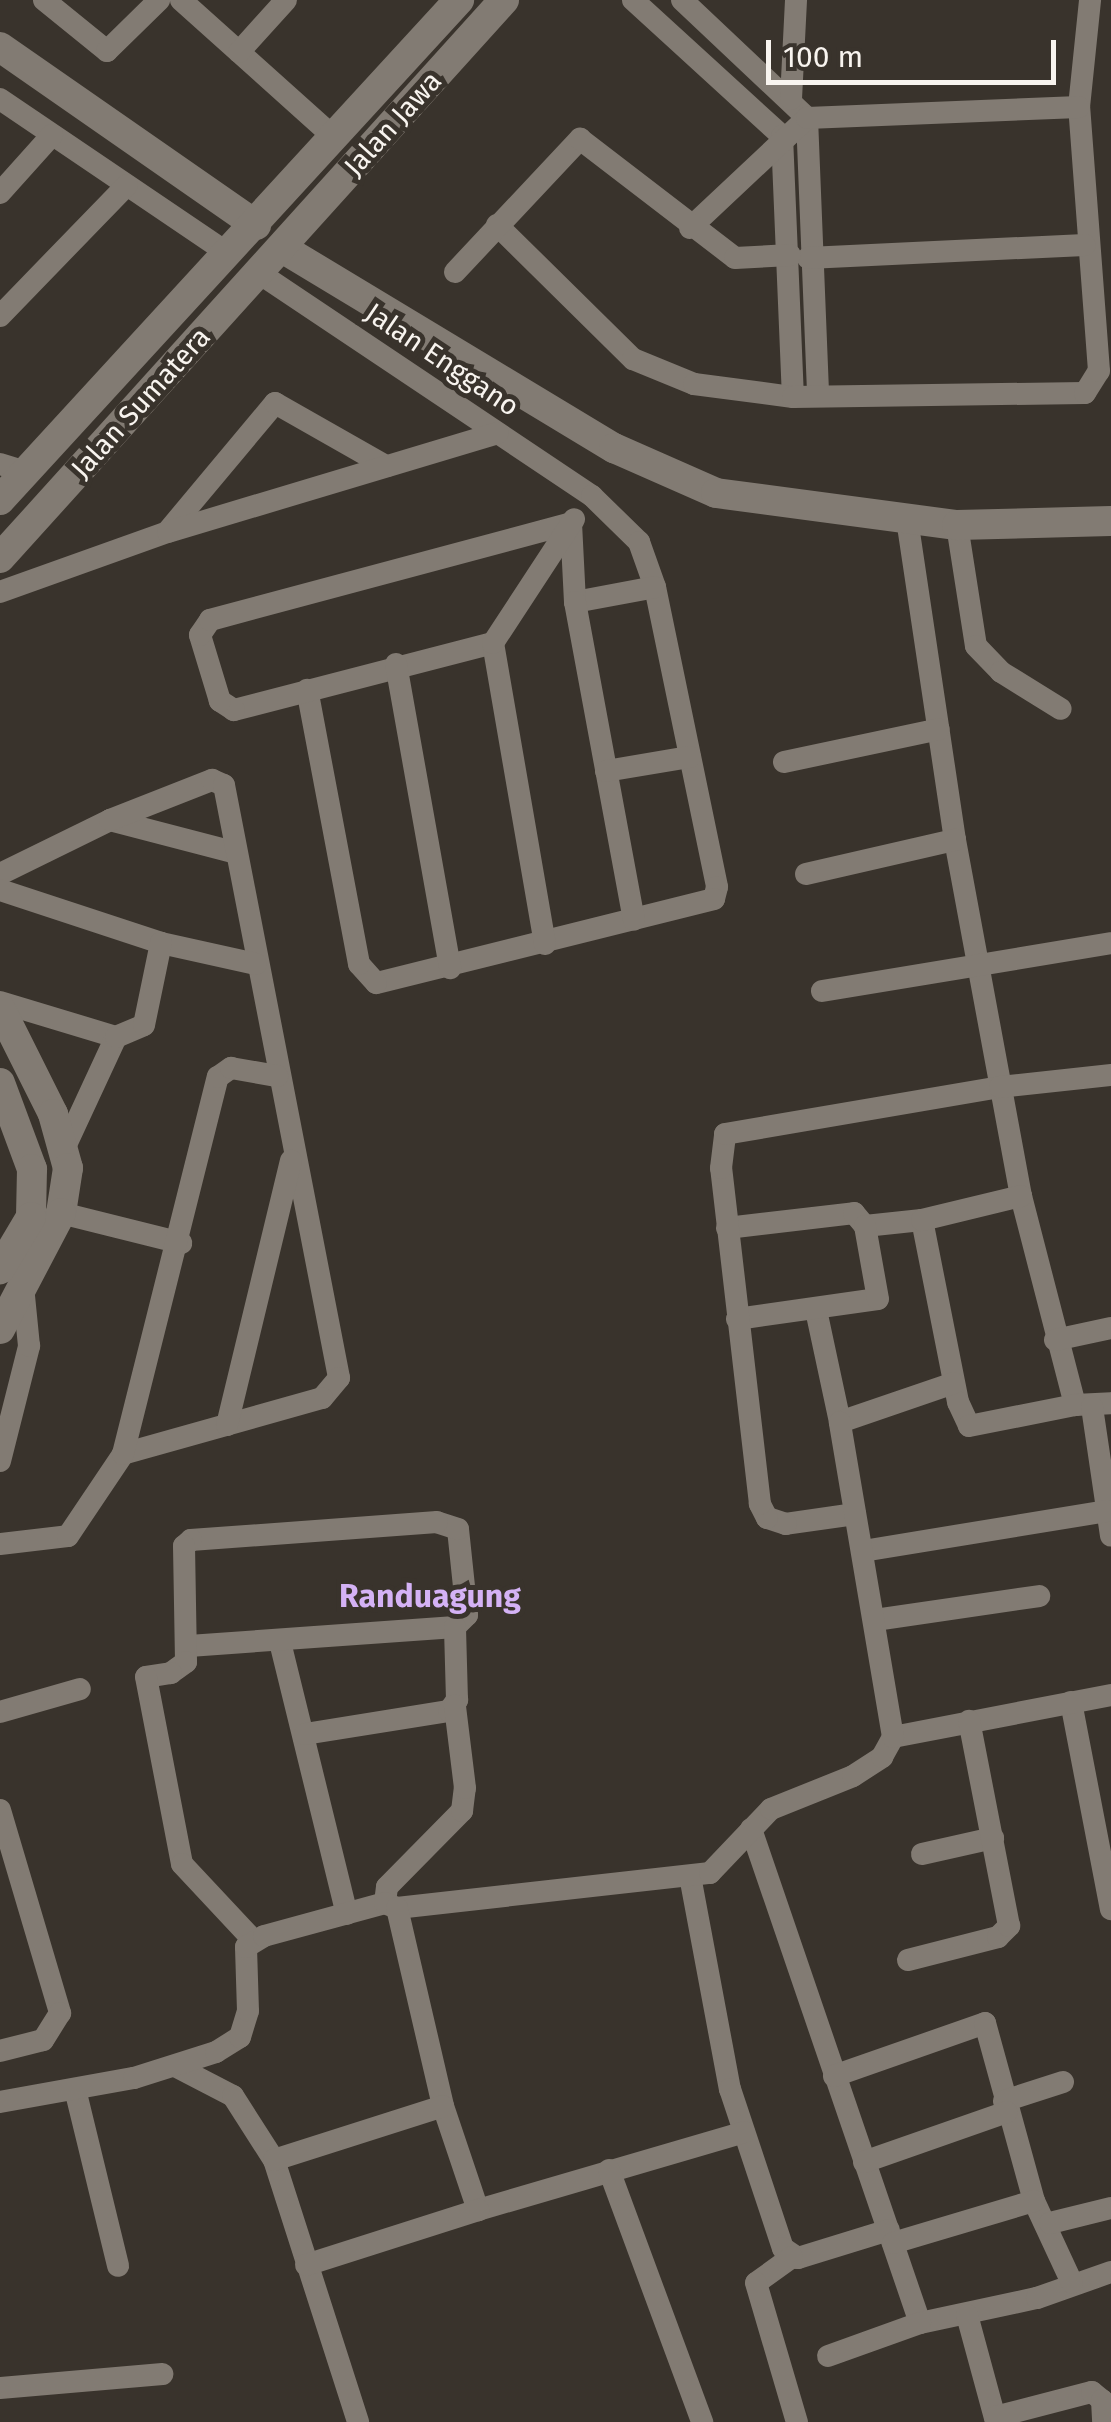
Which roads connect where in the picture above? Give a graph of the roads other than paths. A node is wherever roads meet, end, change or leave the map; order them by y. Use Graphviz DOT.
graph roads {
  1 [pos="44,0"];
  2 [pos="159,0"];
  3 [pos="181,0"];
  4 [pos="286,0"];
  5 [pos="504,0"];
  6 [pos="633,0"];
  7 [pos="682,0"];
  8 [pos="796,0"];
  9 [pos="1090,0"];
  10 [pos="459,1"];
  11 [pos="483,24"];
  12 [pos="0,47"];
  13 [pos="239,52"];
  14 [pos="0,99"];
  15 [pos="791,100"];
  16 [pos="1079,107"];
  17 [pos="807,118"];
  18 [pos="52,135"];
  19 [pos="782,136"];
  20 [pos="335,138"];
  21 [pos="127,185"];
  22 [pos="0,193"];
  23 [pos="256,225"];
  24 [pos="497,225"];
  25 [pos="690,228"];
  26 [pos="1085,245"];
  27 [pos="282,248"];
  28 [pos="229,254"];
  29 [pos="799,256"];
  30 [pos="456,272"];
  31 [pos="259,273"];
  32 [pos="0,316"];
  33 [pos="818,396"];
  34 [pos="793,397"];
  35 [pos="497,433"];
  36 [pos="386,466"];
  37 [pos="13,468"];
  38 [pos="592,496"];
  39 [pos="0,500"];
  40 [pos="907,519"];
  41 [pos="1111,521"];
  42 [pos="571,523"];
  43 [pos="958,525"];
  44 [pos="168,532"];
  45 [pos="1,555"];
  46 [pos="655,587"];
  47 [pos="0,592"];
  48 [pos="576,602"];
  49 [pos="493,644"];
  50 [pos="396,664"];
  51 [pos="307,690"];
  52 [pos="1060,709"];
  53 [pos="939,729"];
  54 [pos="690,757"];
  55 [pos="784,762"];
  56 [pos="606,771"];
  57 [pos="110,820"];
  58 [pos="955,840"];
  59 [pos="233,852"];
  60 [pos="0,874"];
  61 [pos="806,874"];
  62 [pos="0,890"];
  63 [pos="634,920"];
  64 [pos="161,943"];
  65 [pos="1111,943"];
  66 [pos="545,944"];
  67 [pos="256,964"];
  68 [pos="976,964"];
  69 [pos="450,968"];
  70 [pos="822,991"];
  71 [pos="0,1005"];
  72 [pos="116,1037"];
  73 [pos="277,1076"];
  74 [pos="1111,1076"];
  75 [pos="0,1083"];
  76 [pos="1000,1087"];
  77 [pos="64,1149"];
  78 [pos="293,1155"];
  79 [pos="1021,1196"];
  80 [pos="61,1213"];
  81 [pos="922,1220"];
  82 [pos="865,1226"];
  83 [pos="727,1228"];
  84 [pos="181,1242"];
  85 [pos="11,1278"];
  86 [pos="816,1310"];
  87 [pos="737,1320"];
  88 [pos="1111,1328"];
  89 [pos="0,1329"];
  90 [pos="1055,1340"];
  91 [pos="954,1383"];
  92 [pos="1092,1405"];
  93 [pos="840,1422"];
  94 [pos="227,1425"];
  95 [pos="122,1454"];
  96 [pos="0,1461"];
  97 [pos="1108,1511"];
  98 [pos="855,1514"];
  99 [pos="1111,1536"];
  100 [pos="0,1544"];
  101 [pos="863,1551"];
  102 [pos="1039,1596"];
  103 [pos="875,1620"];
  104 [pos="455,1627"];
  105 [pos="280,1642"];
  106 [pos="190,1646"];
  107 [pos="80,1689"];
  108 [pos="1111,1695"];
  109 [pos="1071,1702"];
  110 [pos="455,1706"];
  111 [pos="0,1712"];
  112 [pos="969,1721"];
  113 [pos="305,1734"];
  114 [pos="894,1738"];
  115 [pos="0,1810"];
  116 [pos="751,1830"];
  117 [pos="992,1838"];
  118 [pos="922,1854"];
  119 [pos="690,1876"];
  120 [pos="391,1906"];
  121 [pos="1111,1909"];
  122 [pos="347,1914"];
  123 [pos="254,1940"];
  124 [pos="908,1960"];
  125 [pos="2,2046"];
  126 [pos="177,2067"];
  127 [pos="834,2076"];
  128 [pos="1063,2082"];
  129 [pos="75,2088"];
  130 [pos="0,2102"];
  131 [pos="443,2106"];
  132 [pos="1006,2107"];
  133 [pos="744,2132"];
  134 [pos="274,2160"];
  135 [pos="864,2162"];
  136 [pos="609,2170"];
  137 [pos="1034,2201"];
  138 [pos="1111,2208"];
  139 [pos="478,2210"];
  140 [pos="1050,2223"];
  141 [pos="891,2237"];
  142 [pos="792,2257"];
  143 [pos="306,2264"];
  144 [pos="118,2266"];
  145 [pos="1111,2272"];
  146 [pos="1072,2283"];
  147 [pos="967,2315"];
  148 [pos="920,2323"];
  149 [pos="828,2356"];
  150 [pos="162,2374"];
  151 [pos="0,2388"];
  152 [pos="996,2420"];
  153 [pos="358,2422"];
  154 [pos="702,2422"];
  155 [pos="797,2422"];
  156 [pos="1103,2422"];
  1 -- 2 [label="street"];
  3 -- 13 [label="street"];
  4 -- 13 [label="street"];
  5 -- 11 [label="main road, Jalan Jawa"];
  6 -- 19 [label="street"];
  7 -- 15 [label="street"];
  8 -- 15 [label="street"];
  9 -- 16 [label="street"];
  10 -- 11 [label="main road"];
  10 -- 20 [label="main road, Jalan Jawa"];
  11 -- 27 [label="main road, Jalan Jawa"];
  12 -- 23 [label="main road"];
  13 -- 20 [label="street"];
  14 -- 18 [label="street"];
  15 -- 17 [label="street"];
  16 -- 17 [label="street"];
  16 -- 26 [label="street"];
  17 -- 19 [label="street"];
  17 -- 29 [label="street"];
  18 -- 21 [label="street"];
  18 -- 22 [label="street"];
  19 -- 25 [label="street"];
  19 -- 29 [label="street"];
  20 -- 23 [label="main road, Jalan Jawa"];
  21 -- 28 [label="street"];
  21 -- 32 [label="street"];
  23 -- 28 [label="main road, Jalan Sumatera"];
  24 -- 25 [label="street"];
  24 -- 30 [label="street"];
  24 -- 34 [label="street"];
  25 -- 29 [label="street"];
  26 -- 29 [label="street"];
  26 -- 33 [label="street"];
  27 -- 31 [label="main road, Jalan Sumatera"];
  27 -- 40 [label="main road"];
  28 -- 37 [label="main road, Jalan Sumatera"];
  29 -- 33 [label="street"];
  29 -- 34 [label="street"];
  31 -- 35 [label="street, Jalan Enggano"];
  31 -- 45 [label="main road, Jalan Sumatera"];
  33 -- 34 [label="street"];
  35 -- 36 [label="street"];
  35 -- 38 [label="street, Jalan Enggano"];
  36 -- 44 [label="street"];
  36 -- 44 [label="street"];
  37 -- 39 [label="main road, Jalan Sumatera"];
  38 -- 42 [label="street"];
  38 -- 46 [label="street, Jalan Enggano"];
  40 -- 43 [label="main road"];
  40 -- 53 [label="street"];
  41 -- 43 [label="main road"];
  42 -- 48 [label="street"];
  42 -- 49 [label="street"];
  42 -- 51 [label="street"];
  43 -- 52 [label="street"];
  44 -- 47 [label="street"];
  46 -- 48 [label="street"];
  46 -- 54 [label="street, Jalan Enggano"];
  48 -- 56 [label="street"];
  49 -- 50 [label="street"];
  49 -- 66 [label="street"];
  50 -- 51 [label="street"];
  50 -- 69 [label="street"];
  51 -- 69 [label="street"];
  53 -- 55 [label="street"];
  53 -- 58 [label="street"];
  54 -- 56 [label="street"];
  54 -- 63 [label="street, Jalan Enggano"];
  56 -- 63 [label="street"];
  57 -- 59 [label="street"];
  57 -- 59 [label="street"];
  57 -- 60 [label="street"];
  58 -- 61 [label="street"];
  58 -- 68 [label="street"];
  59 -- 67 [label="street"];
  62 -- 64 [label="street"];
  63 -- 66 [label="street"];
  64 -- 67 [label="street"];
  64 -- 72 [label="street"];
  65 -- 68 [label="street"];
  66 -- 69 [label="street"];
  67 -- 73 [label="street"];
  68 -- 70 [label="street"];
  68 -- 76 [label="street"];
  71 -- 72 [label="street"];
  71 -- 77 [label="main road"];
  72 -- 77 [label="street"];
  73 -- 78 [label="street"];
  73 -- 84 [label="street"];
  74 -- 76 [label="street"];
  75 -- 85 [label="main road"];
  76 -- 79 [label="street"];
  76 -- 83 [label="street"];
  77 -- 80 [label="main road"];
  78 -- 94 [label="street"];
  78 -- 94 [label="street"];
  79 -- 81 [label="street"];
  79 -- 90 [label="street"];
  80 -- 84 [label="street"];
  80 -- 85 [label="main road"];
  81 -- 82 [label="street"];
  81 -- 91 [label="street"];
  82 -- 83 [label="street"];
  82 -- 86 [label="street"];
  83 -- 87 [label="street"];
  84 -- 95 [label="street"];
  85 -- 89 [label="main road"];
  85 -- 96 [label="street"];
  86 -- 87 [label="street"];
  86 -- 93 [label="street"];
  87 -- 98 [label="street"];
  88 -- 90 [label="street"];
  90 -- 92 [label="street"];
  91 -- 92 [label="street"];
  91 -- 93 [label="street"];
  92 -- 97 [label="street"];
  93 -- 98 [label="street"];
  94 -- 95 [label="street"];
  95 -- 100 [label="street"];
  97 -- 99 [label="street"];
  97 -- 101 [label="street"];
  98 -- 101 [label="street"];
  101 -- 103 [label="street"];
  102 -- 103 [label="street"];
  103 -- 114 [label="street"];
  104 -- 105 [label="street"];
  104 -- 106 [label="street"];
  104 -- 110 [label="street"];
  105 -- 106 [label="street"];
  105 -- 113 [label="street"];
  106 -- 123 [label="street"];
  107 -- 111 [label="street"];
  108 -- 109 [label="street"];
  109 -- 112 [label="street"];
  109 -- 121 [label="street"];
  110 -- 113 [label="street"];
  110 -- 120 [label="street"];
  112 -- 114 [label="street"];
  112 -- 117 [label="street"];
  113 -- 122 [label="street"];
  114 -- 116 [label="street"];
  115 -- 125 [label="street"];
  116 -- 119 [label="street"];
  116 -- 127 [label="street"];
  117 -- 118 [label="street"];
  117 -- 124 [label="street"];
  119 -- 120 [label="street"];
  119 -- 133 [label="street"];
  120 -- 122 [label="street"];
  120 -- 131 [label="street"];
  122 -- 123 [label="street"];
  123 -- 126 [label="street"];
  126 -- 129 [label="street"];
  126 -- 134 [label="street"];
  127 -- 132 [label="street"];
  127 -- 135 [label="street"];
  128 -- 132 [label="street"];
  129 -- 130 [label="street"];
  129 -- 144 [label="street"];
  131 -- 134 [label="street"];
  131 -- 139 [label="street"];
  132 -- 135 [label="street"];
  132 -- 137 [label="street"];
  133 -- 136 [label="street"];
  133 -- 142 [label="street"];
  134 -- 143 [label="street"];
  135 -- 141 [label="street"];
  136 -- 139 [label="street"];
  136 -- 154 [label="street"];
  137 -- 140 [label="street"];
  137 -- 141 [label="street"];
  138 -- 140 [label="street"];
  139 -- 143 [label="street"];
  140 -- 146 [label="street"];
  141 -- 142 [label="street"];
  141 -- 148 [label="street"];
  142 -- 155 [label="street"];
  143 -- 153 [label="street"];
  145 -- 146 [label="street"];
  146 -- 147 [label="street"];
  147 -- 148 [label="street"];
  147 -- 152 [label="street"];
  148 -- 149 [label="street"];
  150 -- 151 [label="street"];
  152 -- 156 [label="street"];
}
